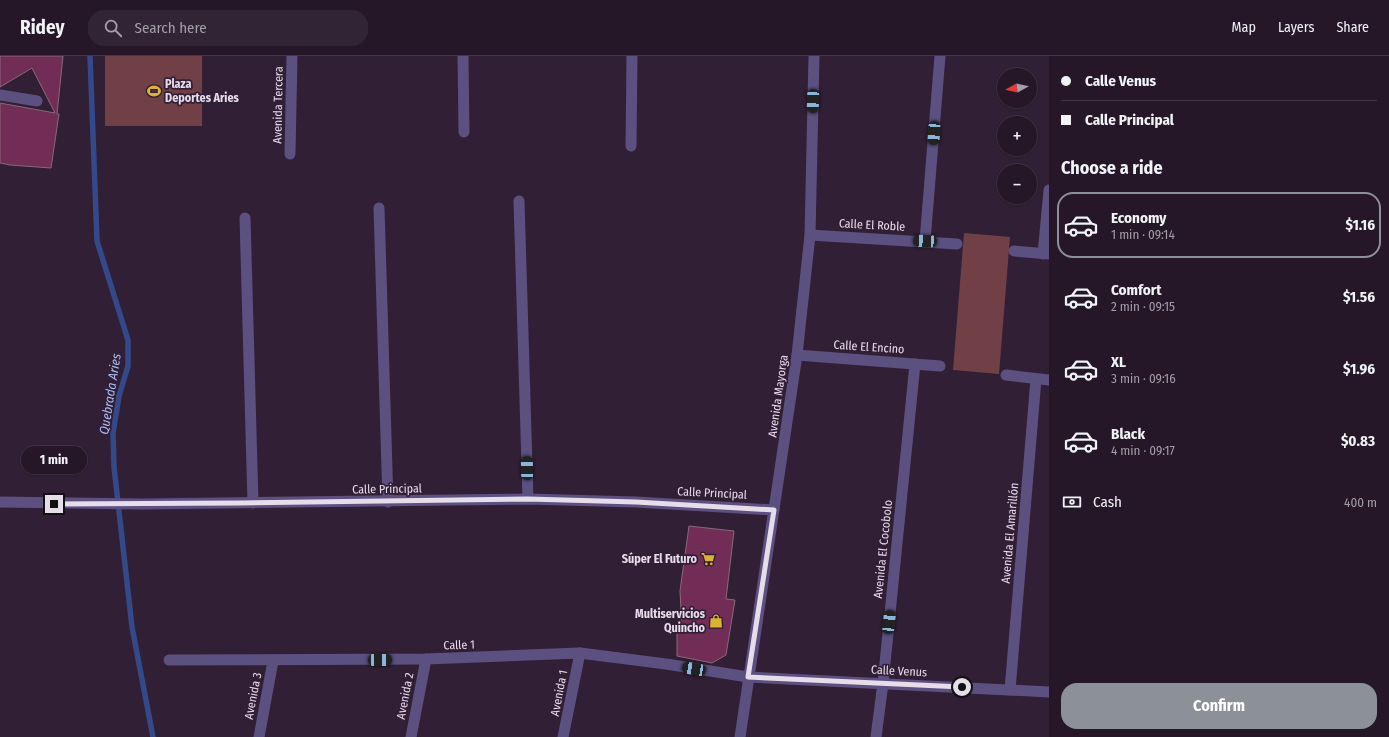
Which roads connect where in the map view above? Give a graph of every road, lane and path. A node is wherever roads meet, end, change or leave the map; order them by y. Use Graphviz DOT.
graph roads {
  1 [pos="292,56"];
  2 [pos="464,56"];
  3 [pos="632,56"];
  4 [pos="814,56"];
  5 [pos="940,56"];
  6 [pos="0,96"];
  7 [pos="37,101"];
  8 [pos="464,132"];
  9 [pos="631,146"];
  10 [pos="290,154"];
  11 [pos="1049,190"];
  12 [pos="519,201"];
  13 [pos="379,208"];
  14 [pos="245,218"];
  15 [pos="810,235"];
  16 [pos="925,241"];
  17 [pos="957,244"];
  18 [pos="1014,251"];
  19 [pos="1046,254"];
  20 [pos="797,355"];
  21 [pos="915,364"];
  22 [pos="940,366"];
  23 [pos="1006,375"];
  24 [pos="1036,379"];
  25 [pos="1049,380"];
  26 [pos="528,499"];
  27 [pos="0,502"];
  28 [pos="388,502"];
  29 [pos="253,503"];
  30 [pos="774,510"];
  31 [pos="580,654"];
  32 [pos="426,659"];
  33 [pos="169,660"];
  34 [pos="273,661"];
  35 [pos="748,677"];
  36 [pos="883,683"];
  37 [pos="1010,690"];
  38 [pos="1049,692"];
  39 [pos="259,737"];
  40 [pos="410,737"];
  41 [pos="563,737"];
  42 [pos="740,737"];
  43 [pos="876,737"];
  1 -- 10 [label="street, Avenida Tercera"];
  2 -- 8 [label="street"];
  3 -- 9 [label="street"];
  4 -- 15 [label="street, Avenida Mayorga"];
  5 -- 16 [label="street"];
  6 -- 7 [label="street"];
  11 -- 19 [label="street"];
  12 -- 26 [label="street"];
  13 -- 28 [label="street"];
  14 -- 29 [label="street"];
  15 -- 16 [label="street, Calle El Roble"];
  15 -- 20 [label="street, Avenida Mayorga"];
  16 -- 17 [label="street, Calle El Roble"];
  18 -- 19 [label="street"];
  20 -- 21 [label="street, Calle El Encino"];
  20 -- 30 [label="street, Avenida Mayorga"];
  21 -- 22 [label="street, Calle El Encino"];
  21 -- 36 [label="street, Avenida El Cocobolo"];
  23 -- 24 [label="street"];
  24 -- 25 [label="street"];
  24 -- 37 [label="street, Avenida El Amarillón"];
  26 -- 28 [label="street, Calle Principal"];
  26 -- 30 [label="street, Calle Principal"];
  27 -- 29 [label="street, Calle Principal"];
  28 -- 29 [label="street, Calle Principal"];
  30 -- 35 [label="street, Avenida Mayorga"];
  31 -- 32 [label="street, Calle 1"];
  31 -- 35 [label="street, Calle 1"];
  31 -- 41 [label="street, Avenida 1"];
  32 -- 34 [label="street, Calle 1"];
  32 -- 40 [label="street, Avenida 2"];
  33 -- 34 [label="street, Calle 1"];
  34 -- 39 [label="street, Avenida 3"];
  35 -- 36 [label="street, Calle Venus"];
  35 -- 42 [label="street, Avenida Mayorga"];
  36 -- 37 [label="street, Calle Venus"];
  36 -- 43 [label="street, Avenida El Cocobolo"];
  37 -- 38 [label="street, Calle Venus"];
}
